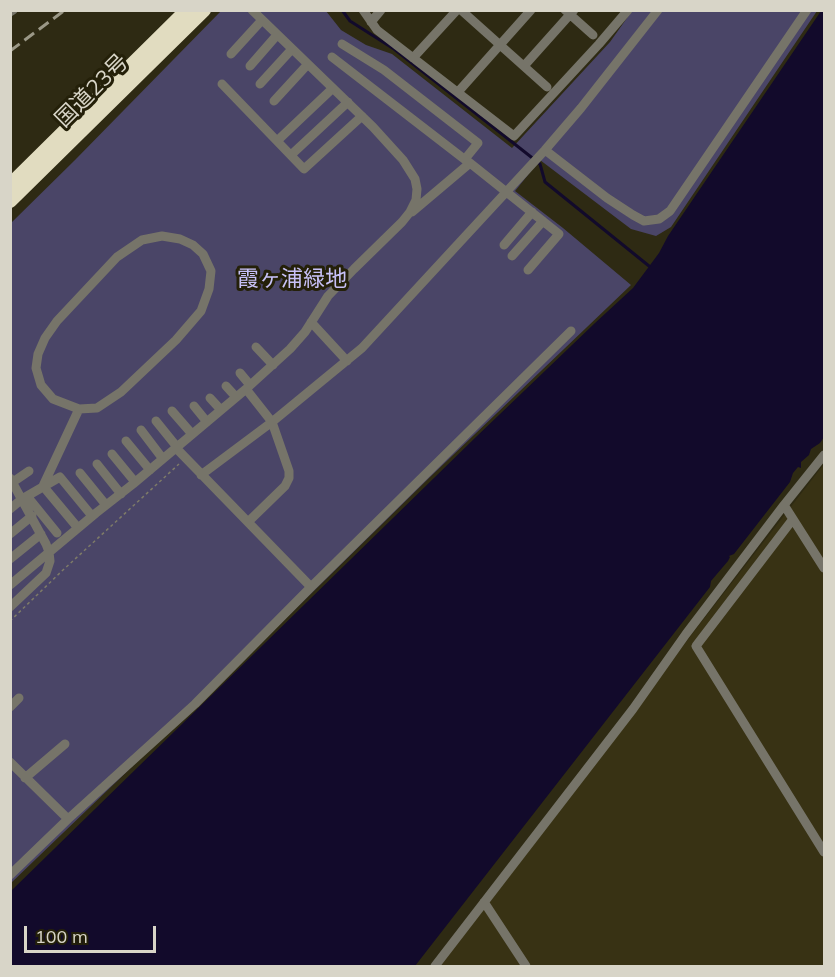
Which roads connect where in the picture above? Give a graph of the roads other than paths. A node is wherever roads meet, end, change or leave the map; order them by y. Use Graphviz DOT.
graph roads {
  1 [pos="187,10"];
  2 [pos="204,10"];
  3 [pos="252,10"];
  4 [pos="363,10"];
  5 [pos="381,10"];
  6 [pos="459,10"];
  7 [pos="531,10"];
  8 [pos="628,10"];
  9 [pos="658,10"];
  10 [pos="807,10"];
  11 [pos="570,12"];
  12 [pos="262,20"];
  13 [pos="370,22"];
  14 [pos="278,35"];
  15 [pos="593,35"];
  16 [pos="342,44"];
  17 [pos="500,45"];
  18 [pos="292,49"];
  19 [pos="231,54"];
  20 [pos="332,57"];
  21 [pos="413,58"];
  22 [pos="308,64"];
  23 [pos="250,66"];
  24 [pos="524,66"];
  25 [pos="222,84"];
  26 [pos="260,84"];
  27 [pos="547,87"];
  28 [pos="333,88"];
  29 [pos="458,92"];
  30 [pos="274,101"];
  31 [pos="348,102"];
  32 [pos="362,116"];
  33 [pos="277,141"];
  34 [pos="542,154"];
  35 [pos="291,155"];
  36 [pos="467,161"];
  37 [pos="10,185"];
  38 [pos="507,190"];
  39 [pos="10,201"];
  40 [pos="532,212"];
  41 [pos="405,218"];
  42 [pos="543,221"];
  43 [pos="504,245"];
  44 [pos="512,255"];
  45 [pos="528,270"];
  46 [pos="311,322"];
  47 [pos="571,331"];
  48 [pos="256,347"];
  49 [pos="347,361"];
  50 [pos="273,365"];
  51 [pos="240,374"];
  52 [pos="226,386"];
  53 [pos="248,387"];
  54 [pos="210,398"];
  55 [pos="236,398"];
  56 [pos="194,406"];
  57 [pos="79,409"];
  58 [pos="221,410"];
  59 [pos="172,411"];
  60 [pos="156,421"];
  61 [pos="207,422"];
  62 [pos="272,422"];
  63 [pos="141,430"];
  64 [pos="192,434"];
  65 [pos="126,441"];
  66 [pos="177,447"];
  67 [pos="112,454"];
  68 [pos="825,455"];
  69 [pos="163,459"];
  70 [pos="97,464"];
  71 [pos="150,470"];
  72 [pos="29,471"];
  73 [pos="80,473"];
  74 [pos="201,475"];
  75 [pos="11,482"];
  76 [pos="135,482"];
  77 [pos="43,486"];
  78 [pos="121,494"];
  79 [pos="25,498"];
  80 [pos="106,505"];
  81 [pos="784,505"];
  82 [pos="10,509"];
  83 [pos="32,516"];
  84 [pos="92,516"];
  85 [pos="794,519"];
  86 [pos="248,522"];
  87 [pos="78,528"];
  88 [pos="57,533"];
  89 [pos="10,534"];
  90 [pos="41,534"];
  91 [pos="50,552"];
  92 [pos="10,559"];
  93 [pos="825,568"];
  94 [pos="10,585"];
  95 [pos="311,587"];
  96 [pos="10,607"];
  97 [pos="20,698"];
  98 [pos="10,707"];
  99 [pos="64,744"];
  100 [pos="10,762"];
  101 [pos="25,778"];
  102 [pos="68,819"];
  103 [pos="825,852"];
  104 [pos="10,874"];
  105 [pos="484,902"];
  106 [pos="435,966"];
  107 [pos="526,966"];
  1 -- 37 [label="highway, 国道23号"];
  2 -- 39 [label="highway, 国道23号"];
  3 -- 12 [label="street"];
  4 -- 13 [label="street"];
  5 -- 13 [label="street"];
  6 -- 17 [label="street"];
  6 -- 21 [label="street"];
  7 -- 17 [label="street"];
  8 -- 29 [label="street"];
  9 -- 34 [label="street"];
  10 -- 34 [label="street"];
  11 -- 15 [label="street"];
  11 -- 24 [label="street"];
  12 -- 14 [label="street"];
  12 -- 19 [label="street"];
  13 -- 21 [label="street"];
  14 -- 18 [label="street"];
  14 -- 23 [label="street"];
  16 -- 36 [label="street"];
  17 -- 24 [label="street"];
  17 -- 29 [label="street"];
  18 -- 22 [label="street"];
  18 -- 26 [label="street"];
  20 -- 36 [label="street"];
  21 -- 29 [label="street"];
  22 -- 28 [label="street"];
  22 -- 30 [label="street"];
  24 -- 27 [label="street"];
  25 -- 33 [label="street"];
  28 -- 31 [label="street"];
  28 -- 33 [label="street"];
  31 -- 32 [label="street"];
  31 -- 35 [label="street"];
  32 -- 35 [label="street"];
  32 -- 41 [label="street"];
  33 -- 35 [label="street"];
  34 -- 38 [label="street"];
  36 -- 38 [label="street"];
  36 -- 41 [label="street"];
  38 -- 40 [label="street"];
  38 -- 49 [label="street"];
  40 -- 42 [label="street"];
  40 -- 43 [label="street"];
  41 -- 46 [label="street"];
  42 -- 44 [label="street"];
  42 -- 45 [label="street"];
  46 -- 49 [label="street"];
  46 -- 50 [label="street"];
  47 -- 95 [label="street"];
  48 -- 50 [label="street"];
  49 -- 62 [label="street"];
  50 -- 53 [label="street"];
  51 -- 53 [label="street"];
  52 -- 55 [label="street"];
  53 -- 55 [label="street"];
  53 -- 62 [label="street"];
  54 -- 58 [label="street"];
  55 -- 58 [label="street"];
  56 -- 61 [label="street"];
  57 -- 57 [label="street"];
  57 -- 77 [label="street"];
  58 -- 61 [label="street"];
  59 -- 64 [label="street"];
  60 -- 66 [label="street"];
  61 -- 64 [label="street"];
  62 -- 74 [label="street"];
  62 -- 86 [label="street"];
  63 -- 69 [label="street"];
  64 -- 66 [label="street"];
  65 -- 71 [label="street"];
  66 -- 69 [label="street"];
  66 -- 74 [label="street"];
  67 -- 76 [label="street"];
  68 -- 81 [label="street"];
  69 -- 71 [label="street"];
  70 -- 78 [label="street"];
  71 -- 76 [label="street"];
  72 -- 75 [label="street"];
  73 -- 80 [label="street"];
  74 -- 86 [label="street"];
  75 -- 79 [label="street"];
  76 -- 78 [label="street"];
  77 -- 79 [label="street"];
  77 -- 84 [label="street"];
  77 -- 87 [label="street"];
  78 -- 80 [label="street"];
  79 -- 82 [label="street"];
  79 -- 83 [label="street"];
  79 -- 88 [label="street"];
  80 -- 84 [label="street"];
  81 -- 85 [label="street"];
  81 -- 105 [label="street"];
  83 -- 89 [label="street"];
  83 -- 90 [label="street"];
  84 -- 87 [label="street"];
  85 -- 93 [label="street"];
  85 -- 103 [label="street"];
  86 -- 95 [label="street"];
  87 -- 91 [label="street"];
  90 -- 91 [label="street"];
  90 -- 92 [label="street"];
  91 -- 94 [label="street"];
  91 -- 96 [label="street"];
  95 -- 102 [label="street"];
  97 -- 98 [label="street"];
  99 -- 101 [label="street"];
  100 -- 101 [label="street"];
  101 -- 102 [label="street"];
  102 -- 104 [label="street"];
  105 -- 106 [label="street"];
  105 -- 107 [label="street"];
}
